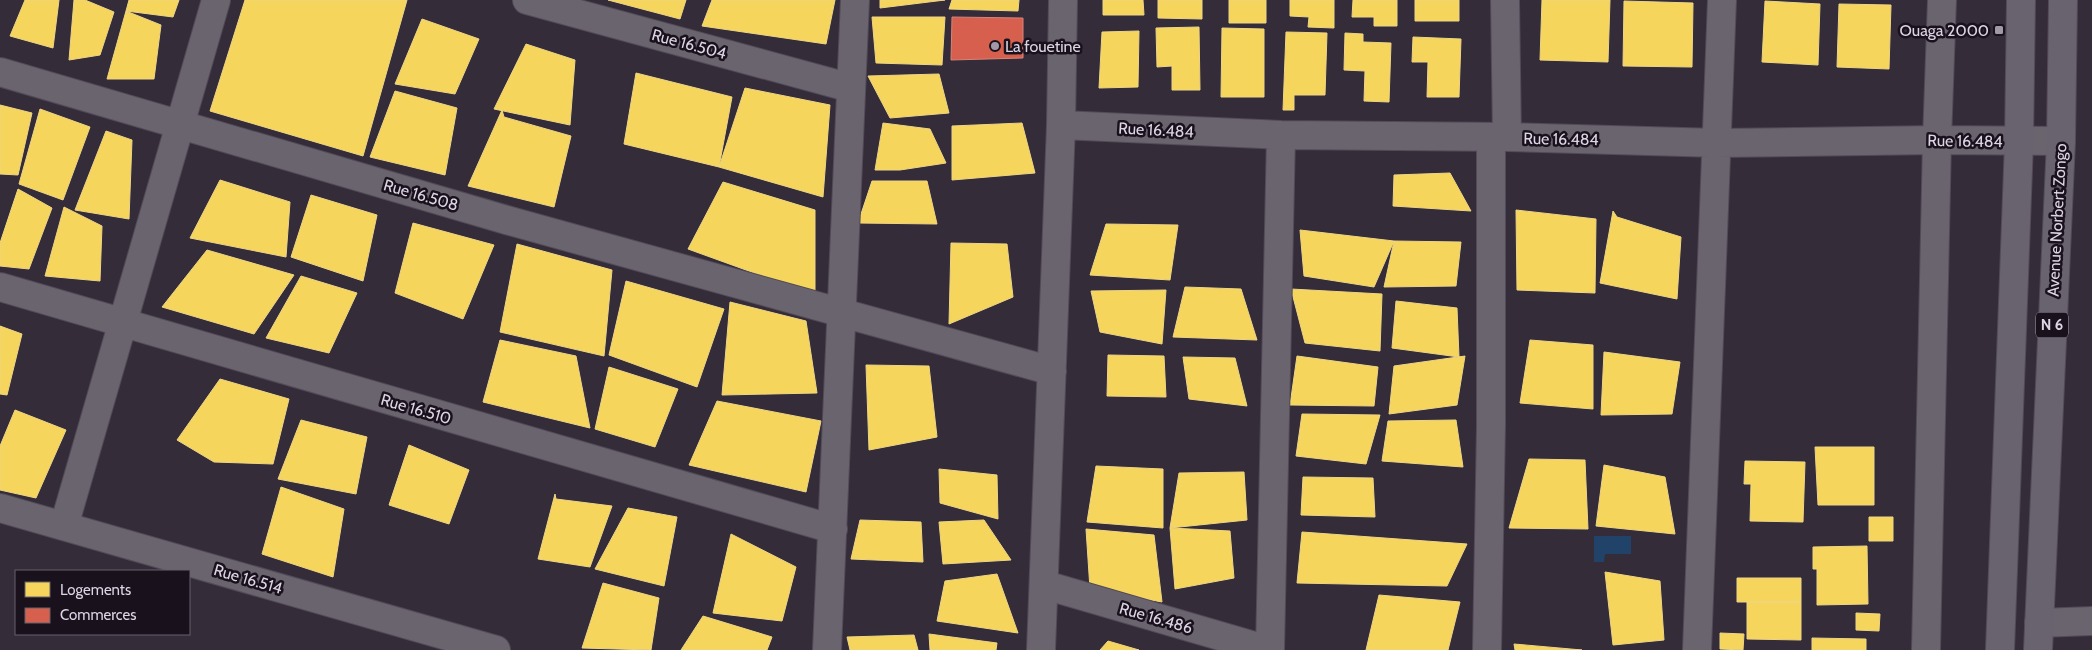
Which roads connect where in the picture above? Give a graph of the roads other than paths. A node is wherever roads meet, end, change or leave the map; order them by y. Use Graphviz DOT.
graph roads {
  1 [pos="216,0"];
  2 [pos="527,0"];
  3 [pos="855,0"];
  4 [pos="1063,0"];
  5 [pos="1505,0"];
  6 [pos="1722,0"];
  7 [pos="1942,0"];
  8 [pos="2021,0"];
  9 [pos="2063,0"];
  10 [pos="0,72"];
  11 [pos="851,88"];
  12 [pos="179,124"];
  13 [pos="1060,125"];
  14 [pos="1281,135"];
  15 [pos="1499,138"];
  16 [pos="1937,140"];
  17 [pos="2061,141"];
  18 [pos="2019,142"];
  19 [pos="1718,143"];
  20 [pos="0,286"];
  21 [pos="843,315"];
  22 [pos="122,324"];
  23 [pos="1052,371"];
  24 [pos="0,508"];
  25 [pos="64,526"];
  26 [pos="833,529"];
  27 [pos="1045,585"];
  28 [pos="2092,621"];
  29 [pos="2039,623"];
  30 [pos="496,650"];
  31 [pos="828,650"];
  32 [pos="1041,650"];
  33 [pos="1269,650"];
  34 [pos="1487,650"];
  35 [pos="1697,650"];
  36 [pos="1926,650"];
  37 [pos="2000,650"];
  38 [pos="2038,650"];
  1 -- 12 [label="street"];
  2 -- 11 [label="street, Rue 16.504"];
  3 -- 11 [label="street"];
  4 -- 13 [label="street"];
  5 -- 15 [label="street"];
  6 -- 19 [label="street"];
  7 -- 16 [label="street"];
  8 -- 18 [label="main road, N 6"];
  9 -- 17 [label="main road, Avenue Norbert Zongo / N 6"];
  10 -- 12 [label="street, Rue 16.508"];
  11 -- 21 [label="street"];
  12 -- 21 [label="street, Rue 16.508"];
  12 -- 22 [label="street"];
  13 -- 14 [label="street, Rue 16.484"];
  13 -- 23 [label="street"];
  14 -- 15 [label="street, Rue 16.484"];
  14 -- 33 [label="street"];
  15 -- 19 [label="street, Rue 16.484"];
  15 -- 34 [label="street"];
  16 -- 18 [label="street, Rue 16.484"];
  16 -- 19 [label="street, Rue 16.484"];
  16 -- 36 [label="street"];
  17 -- 18 [label="street, Rue 16.484"];
  17 -- 29 [label="main road, Avenue Norbert Zongo / N 6"];
  18 -- 37 [label="main road, N 6"];
  19 -- 35 [label="street"];
  20 -- 22 [label="street, Rue 16.510"];
  21 -- 23 [label="street, Rue 16.508"];
  21 -- 26 [label="street"];
  22 -- 25 [label="street"];
  22 -- 26 [label="street, Rue 16.510"];
  23 -- 27 [label="street"];
  24 -- 25 [label="street, Rue 16.514"];
  25 -- 30 [label="street, Rue 16.514"];
  26 -- 31 [label="street"];
  27 -- 32 [label="street"];
  27 -- 33 [label="street, Rue 16.486"];
  28 -- 29 [label="street"];
  29 -- 38 [label="main road, Avenue Norbert Zongo / N 6"];
}
